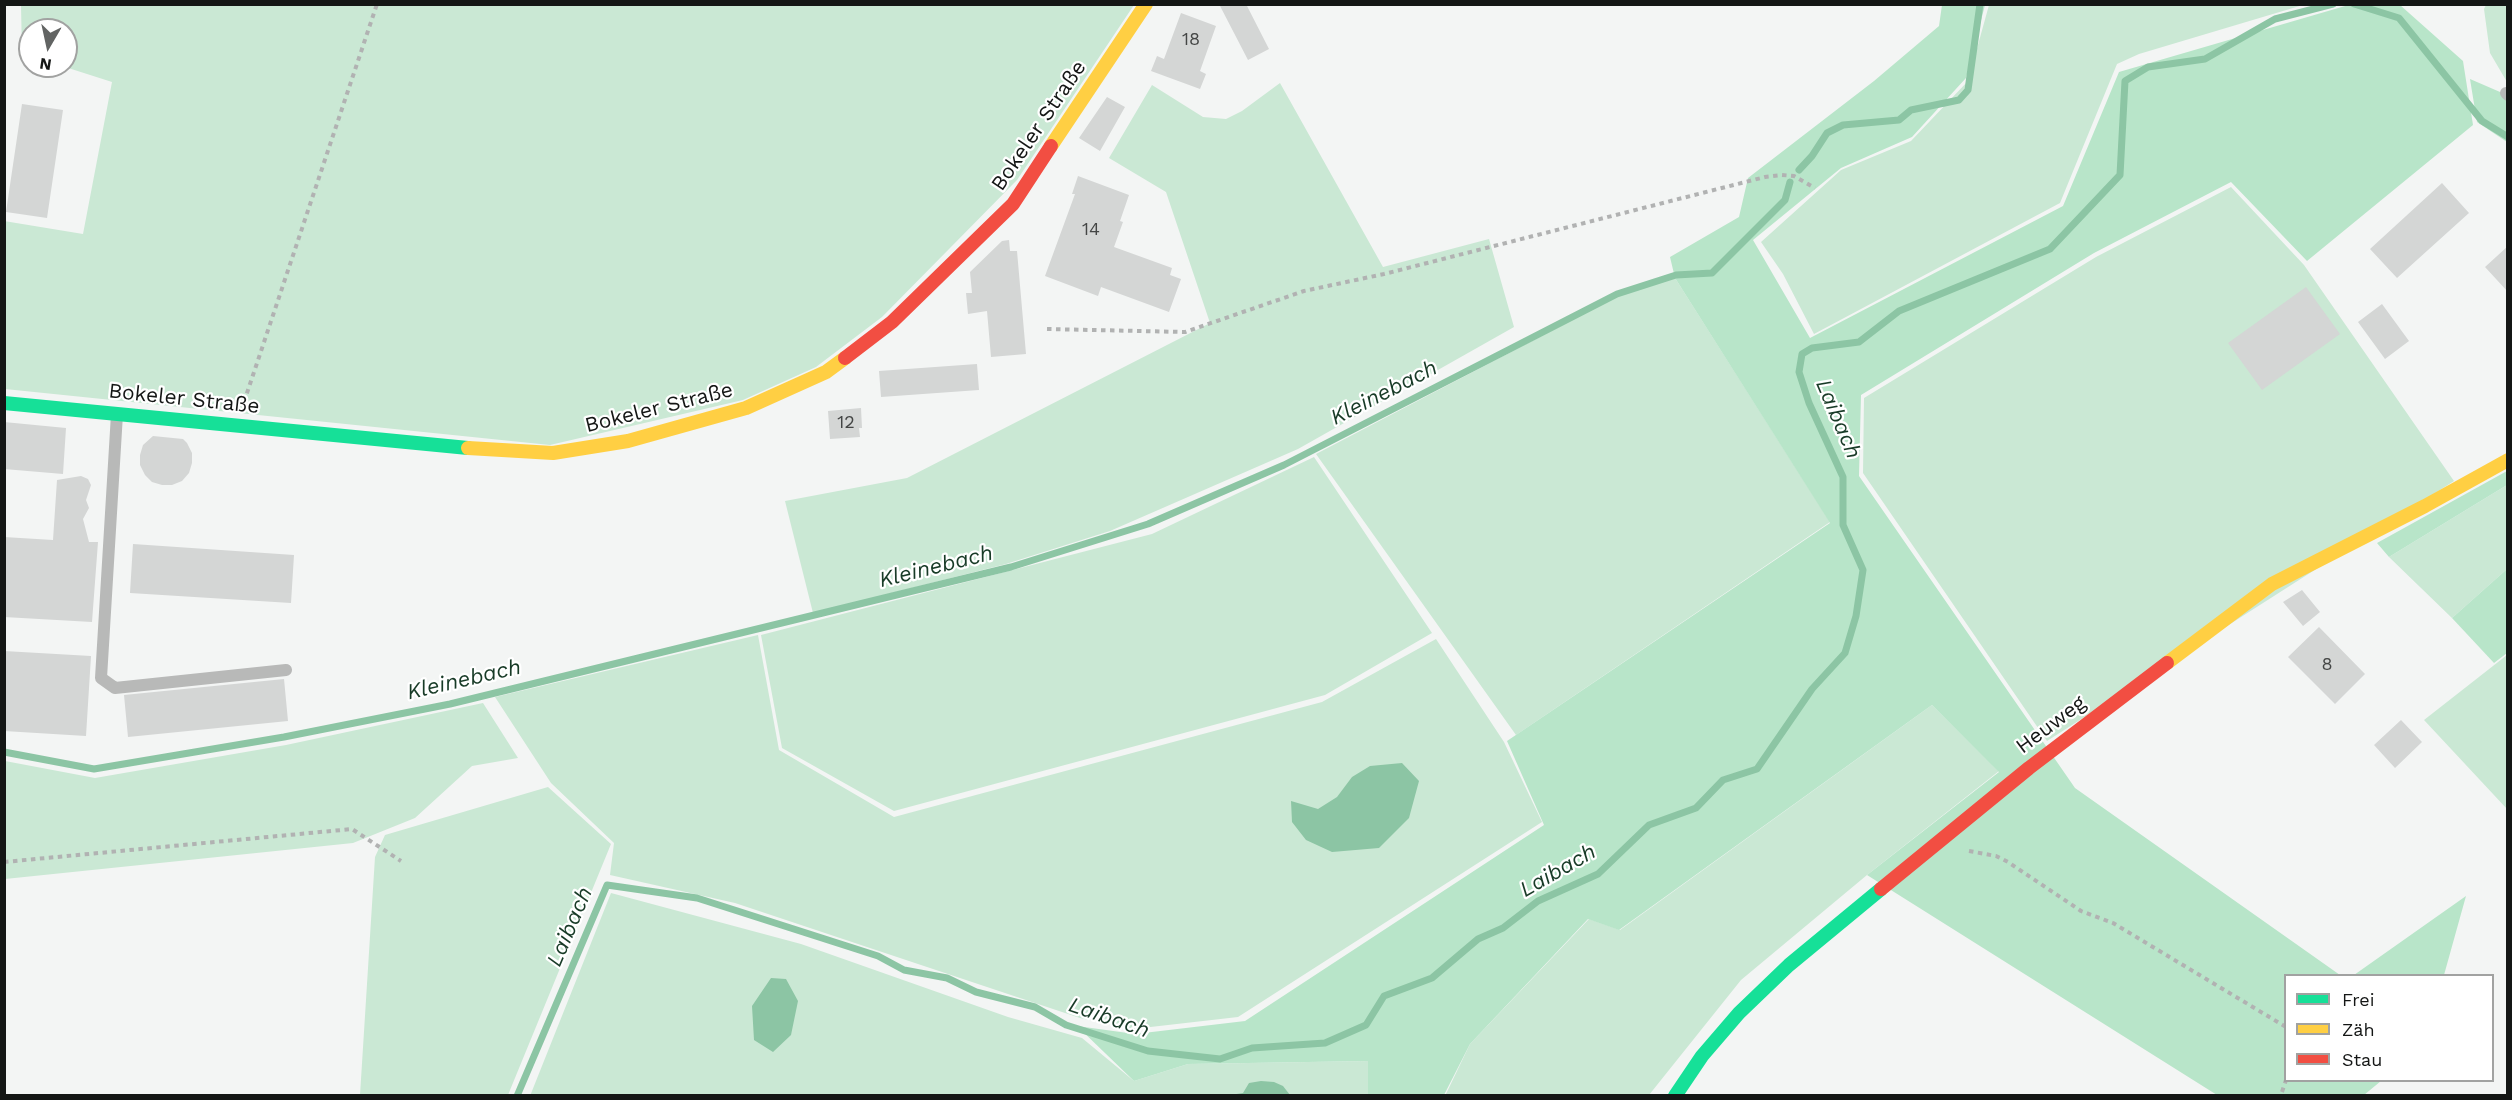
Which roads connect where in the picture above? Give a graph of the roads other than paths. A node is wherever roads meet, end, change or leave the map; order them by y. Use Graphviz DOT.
graph roads {
  1 [pos="1146,4"];
  2 [pos="4,403"];
  3 [pos="117,413"];
  4 [pos="2508,459"];
  5 [pos="286,670"];
  6 [pos="1676,1095"];
  1 -- 3 [label="street, Bokeler Straße"];
  2 -- 3 [label="street, Bokeler Straße"];
  3 -- 5 [label="lane"];
  4 -- 6 [label="street, Heuweg"];
}
